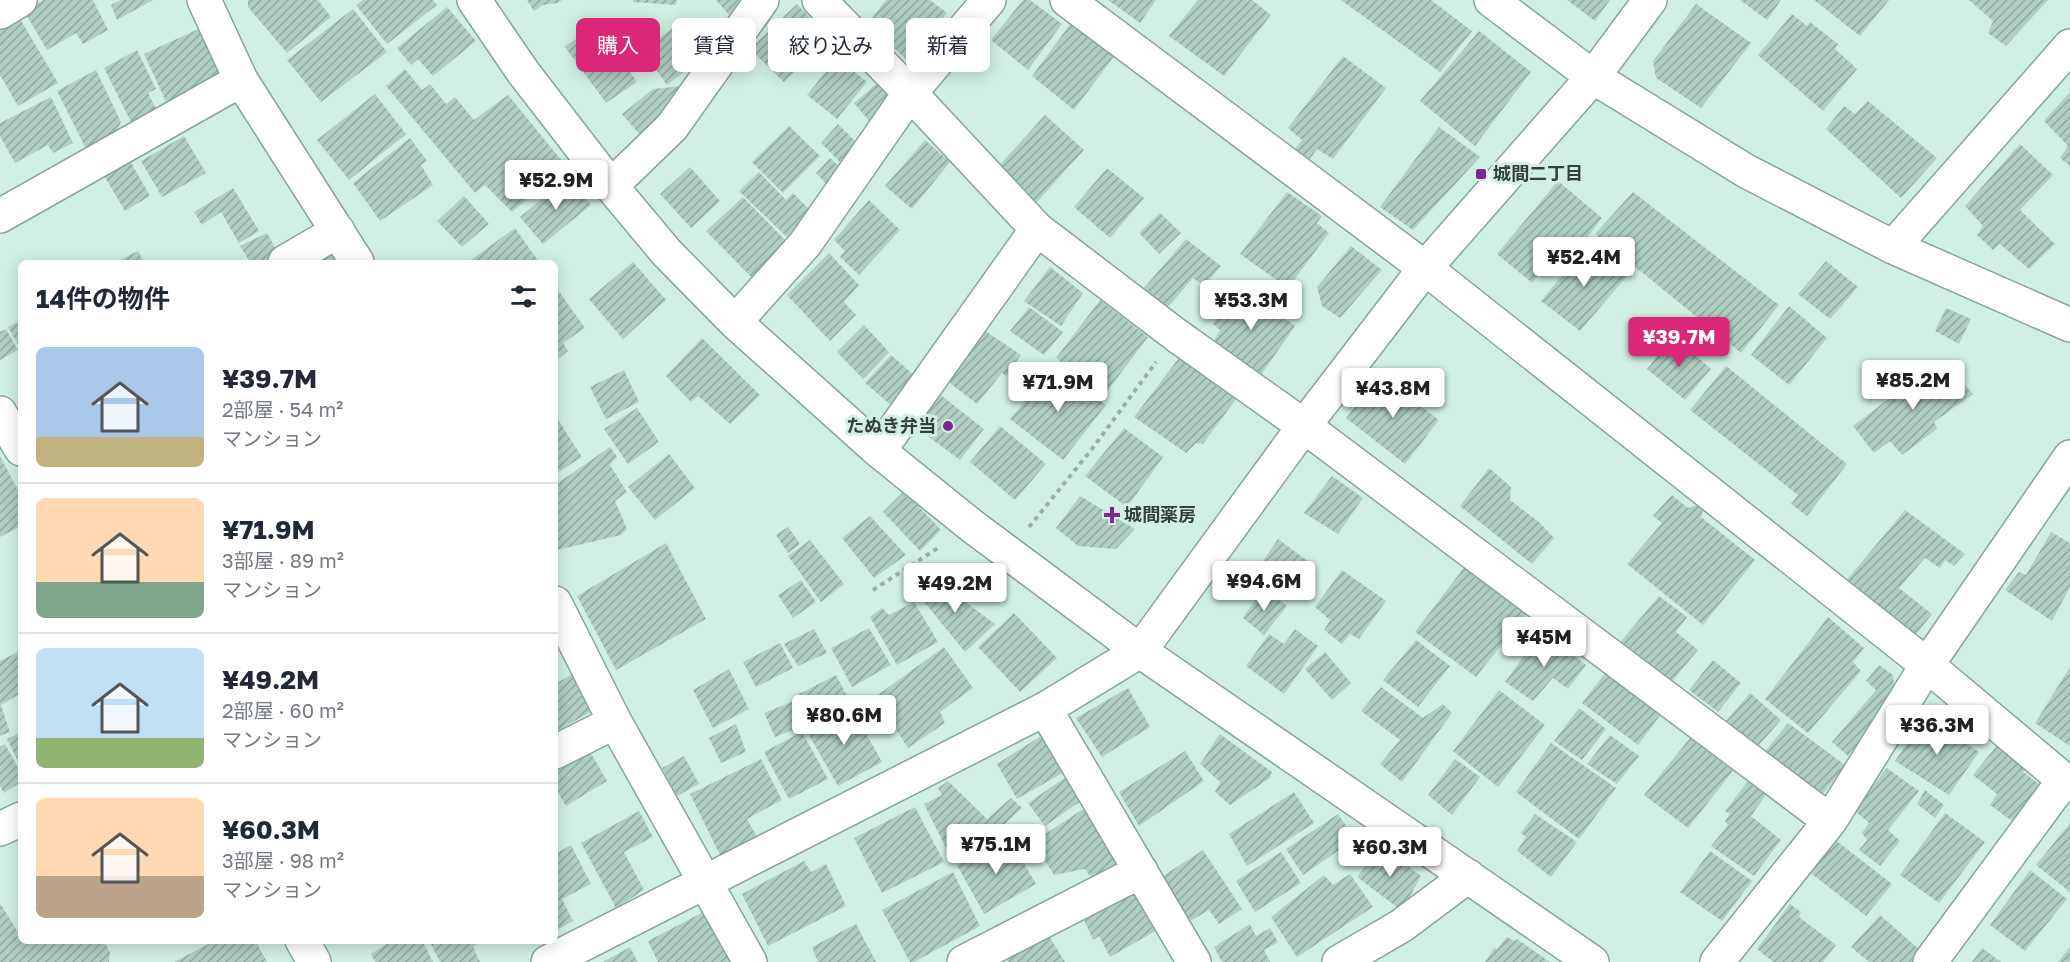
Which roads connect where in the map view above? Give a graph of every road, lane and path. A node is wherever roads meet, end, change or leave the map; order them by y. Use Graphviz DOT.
graph roads {
  1 [pos="20,0"];
  2 [pos="204,0"];
  3 [pos="474,0"];
  4 [pos="762,0"];
  5 [pos="819,0"];
  6 [pos="990,0"];
  7 [pos="1067,0"];
  8 [pos="1491,0"];
  9 [pos="1650,0"];
  10 [pos="0,12"];
  11 [pos="2070,46"];
  12 [pos="1593,77"];
  13 [pos="241,80"];
  14 [pos="910,93"];
  15 [pos="611,186"];
  16 [pos="0,216"];
  17 [pos="1037,229"];
  18 [pos="338,231"];
  19 [pos="1893,248"];
  20 [pos="288,260"];
  21 [pos="356,260"];
  22 [pos="1425,268"];
  23 [pos="735,322"];
  24 [pos="2070,325"];
  25 [pos="1176,335"];
  26 [pos="1304,426"];
  27 [pos="879,451"];
  28 [pos="2070,457"];
  29 [pos="972,526"];
  30 [pos="1023,535"];
  31 [pos="873,590"];
  32 [pos="558,609"];
  33 [pos="1140,651"];
  34 [pos="1927,665"];
  35 [pos="1045,709"];
  36 [pos="615,722"];
  37 [pos="558,750"];
  38 [pos="2067,782"];
  39 [pos="18,820"];
  40 [pos="1830,821"];
  41 [pos="0,829"];
  42 [pos="1141,871"];
  43 [pos="1468,876"];
  44 [pos="705,882"];
  45 [pos="304,944"];
  46 [pos="314,962"];
  47 [pos="548,962"];
  48 [pos="750,962"];
  49 [pos="964,962"];
  50 [pos="1194,962"];
  51 [pos="1339,962"];
  52 [pos="1593,962"];
  53 [pos="1717,962"];
  54 [pos="1930,962"];
  1 -- 10 [label="street"];
  2 -- 13 [label="street"];
  3 -- 15 [label="street"];
  4 -- 15 [label="street"];
  5 -- 14 [label="street"];
  6 -- 14 [label="street"];
  7 -- 22 [label="street"];
  8 -- 12 [label="street"];
  9 -- 12 [label="street"];
  11 -- 19 [label="street"];
  12 -- 19 [label="street"];
  12 -- 22 [label="street"];
  13 -- 16 [label="street"];
  13 -- 18 [label="street"];
  14 -- 17 [label="street"];
  14 -- 23 [label="street"];
  15 -- 23 [label="street"];
  17 -- 25 [label="street"];
  17 -- 27 [label="street"];
  18 -- 20 [label="street"];
  18 -- 21 [label="street"];
  19 -- 24 [label="street"];
  22 -- 26 [label="street"];
  22 -- 34 [label="street"];
  23 -- 27 [label="street"];
  25 -- 26 [label="street"];
  25 -- 30 [label="path"];
  26 -- 33 [label="street"];
  26 -- 40 [label="street"];
  27 -- 29 [label="street"];
  28 -- 34 [label="street"];
  29 -- 31 [label="path"];
  29 -- 33 [label="street"];
  32 -- 36 [label="street"];
  33 -- 35 [label="street"];
  33 -- 43 [label="street"];
  34 -- 38 [label="street"];
  34 -- 40 [label="street"];
  35 -- 42 [label="street"];
  35 -- 44 [label="street"];
  36 -- 37 [label="street"];
  36 -- 44 [label="street"];
  38 -- 54 [label="street"];
  39 -- 41 [label="street"];
  40 -- 53 [label="street"];
  42 -- 49 [label="street"];
  42 -- 50 [label="street"];
  43 -- 51 [label="street"];
  43 -- 52 [label="street"];
  44 -- 47 [label="street"];
  44 -- 48 [label="street"];
  45 -- 46 [label="street"];
}
